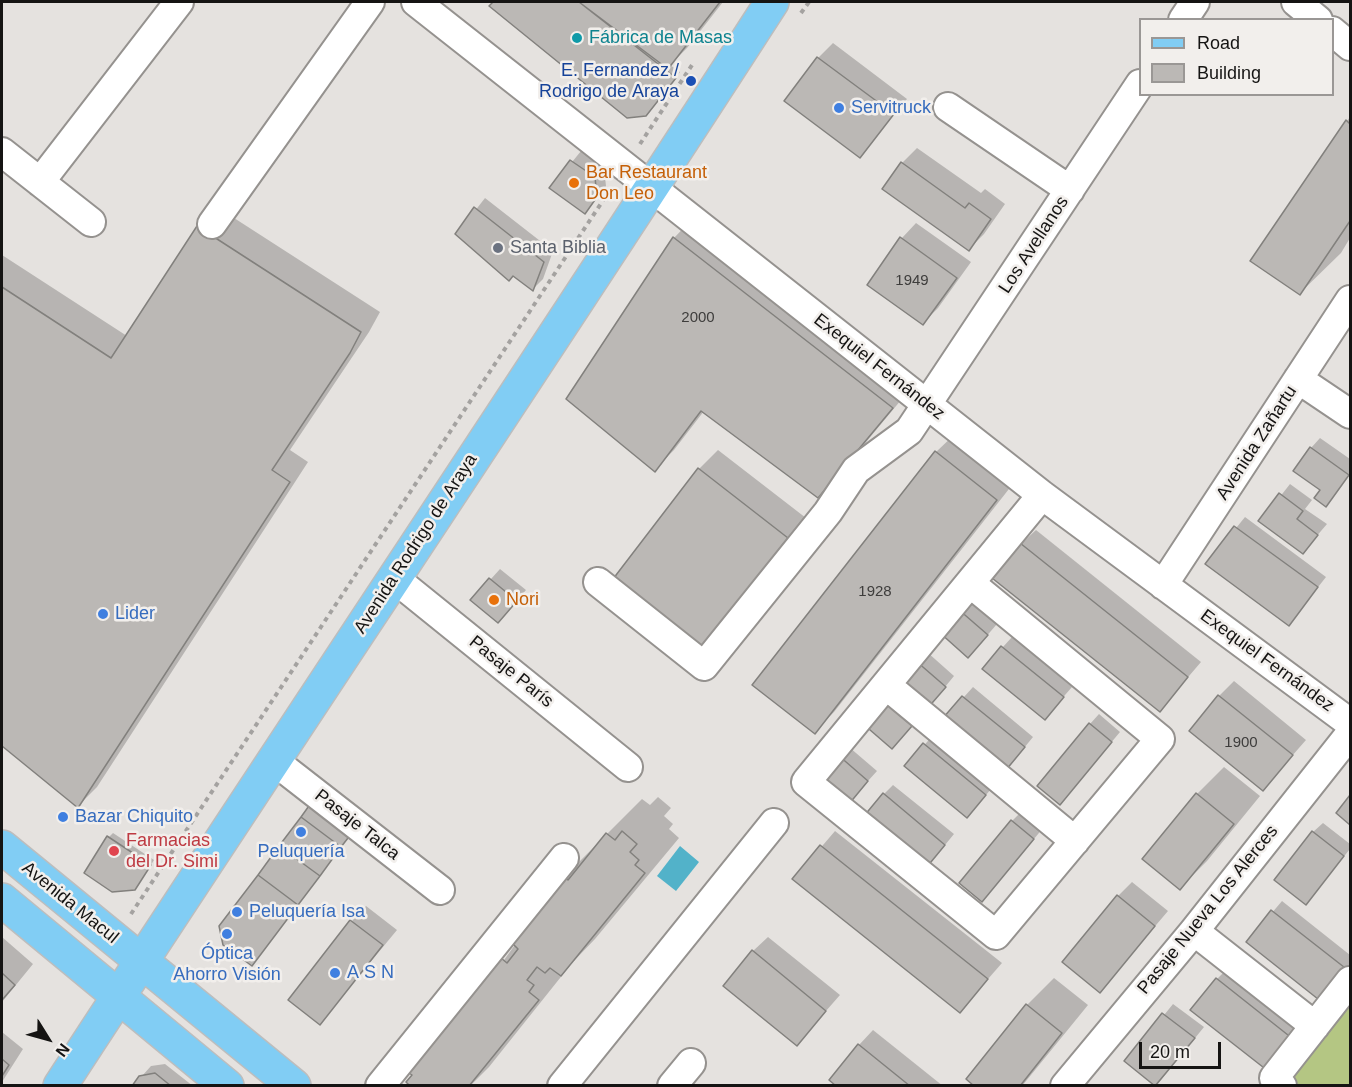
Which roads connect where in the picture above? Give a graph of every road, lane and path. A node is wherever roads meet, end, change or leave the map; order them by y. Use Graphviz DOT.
graph roads {
  1 [pos="179,2"];
  2 [pos="370,2"];
  3 [pos="416,2"];
  4 [pos="772,2"];
  5 [pos="1195,2"];
  6 [pos="1296,2"];
  7 [pos="1184,18"];
  8 [pos="1316,18"];
  9 [pos="1334,33"];
  10 [pos="1350,46"];
  11 [pos="695,61"];
  12 [pos="1139,86"];
  13 [pos="948,107"];
  14 [pos="2,152"];
  15 [pos="625,167"];
  16 [pos="40,182"];
  17 [pos="651,188"];
  18 [pos="1070,190"];
  19 [pos="91,222"];
  20 [pos="212,224"];
  21 [pos="1350,300"];
  22 [pos="1298,379"];
  23 [pos="928,405"];
  24 [pos="1350,414"];
  25 [pos="1042,495"];
  26 [pos="393,578"];
  27 [pos="598,582"];
  28 [pos="970,583"];
  29 [pos="1163,585"];
  30 [pos="886,685"];
  31 [pos="1350,723"];
  32 [pos="1350,734"];
  33 [pos="273,760"];
  34 [pos="627,767"];
  35 [pos="774,823"];
  36 [pos="1075,841"];
  37 [pos="2,847"];
  38 [pos="564,858"];
  39 [pos="440,890"];
  40 [pos="2,900"];
  41 [pos="1194,931"];
  42 [pos="114,940"];
  43 [pos="139,960"];
  44 [pos="1350,981"];
  45 [pos="117,996"];
  46 [pos="1315,1026"];
  47 [pos="691,1062"];
  48 [pos="60,1086"];
  49 [pos="227,1086"];
  50 [pos="294,1086"];
  51 [pos="380,1086"];
  52 [pos="562,1086"];
  53 [pos="672,1086"];
  54 [pos="1065,1086"];
  55 [pos="1282,1086"];
  1 -- 16 [label="street"];
  2 -- 20 [label="street"];
  3 -- 15 [label="street, Exequiel Fernández"];
  4 -- 17 [label="main road, Avenida Rodrigo de Araya"];
  5 -- 7 [label="street"];
  6 -- 8 [label="street"];
  9 -- 10 [label="street"];
  11 -- 15 [label="path"];
  12 -- 18 [label="street, Los Avellanos"];
  13 -- 18 [label="street"];
  14 -- 16 [label="street"];
  15 -- 17 [label="street, Exequiel Fernández"];
  15 -- 42 [label="path"];
  16 -- 19 [label="street"];
  17 -- 23 [label="street, Exequiel Fernández"];
  17 -- 26 [label="main road, Avenida Rodrigo de Araya"];
  18 -- 23 [label="street, Los Avellanos"];
  21 -- 22 [label="street, Avenida Zañartu"];
  22 -- 24 [label="street"];
  22 -- 29 [label="street, Avenida Zañartu"];
  23 -- 25 [label="street, Exequiel Fernández"];
  23 -- 27 [label="street, Los Avellanos"];
  25 -- 28 [label="street"];
  25 -- 29 [label="street, Exequiel Fernández"];
  26 -- 33 [label="main road, Avenida Rodrigo de Araya"];
  26 -- 34 [label="street, Pasaje París"];
  28 -- 30 [label="street"];
  28 -- 36 [label="street"];
  29 -- 31 [label="street, Exequiel Fernández"];
  30 -- 36 [label="street"];
  30 -- 36 [label="street"];
  32 -- 41 [label="street, Pasaje Nueva Los Alerces"];
  33 -- 39 [label="street, Pasaje Talca"];
  33 -- 43 [label="main road, Avenida Rodrigo de Araya"];
  35 -- 52 [label="street"];
  37 -- 42 [label="main road, Avenida Macul"];
  38 -- 51 [label="street"];
  40 -- 45 [label="main road"];
  41 -- 46 [label="street"];
  41 -- 54 [label="street, Pasaje Nueva Los Alerces"];
  42 -- 43 [label="main road, Avenida Macul"];
  43 -- 45 [label="main road, Avenida Rodrigo de Araya"];
  43 -- 50 [label="main road, Avenida Macul"];
  44 -- 46 [label="street"];
  45 -- 48 [label="main road, Avenida Rodrigo de Araya"];
  45 -- 49 [label="main road"];
  46 -- 55 [label="street"];
  47 -- 53 [label="street"];
}
